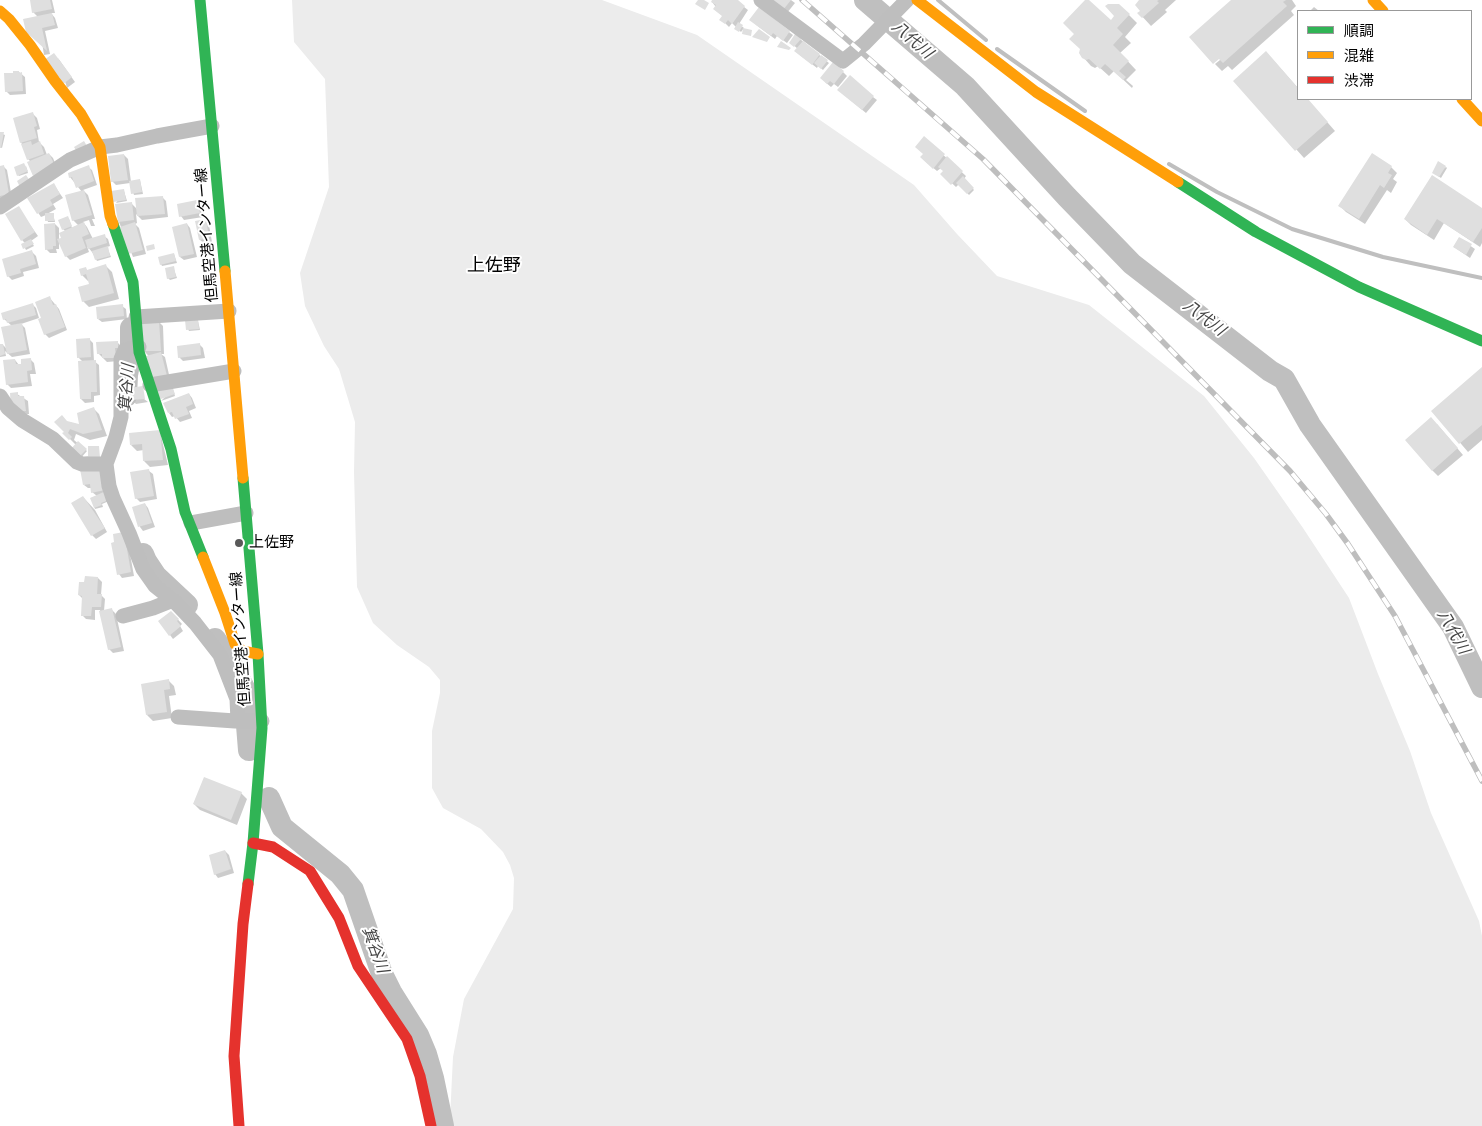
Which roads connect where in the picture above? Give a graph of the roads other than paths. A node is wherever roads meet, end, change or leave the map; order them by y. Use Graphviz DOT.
graph roads {
  1 [pos="200,0"];
  2 [pos="761,0"];
  3 [pos="907,0"];
  4 [pos="917,0"];
  5 [pos="1373,0"];
  6 [pos="1,7"];
  7 [pos="1382,10"];
  8 [pos="1463,100"];
  9 [pos="1482,121"];
  10 [pos="212,126"];
  11 [pos="100,147"];
  12 [pos="0,207"];
  13 [pos="229,311"];
  14 [pos="136,317"];
  15 [pos="1482,341"];
  16 [pos="139,347"];
  17 [pos="234,371"];
  18 [pos="150,385"];
  19 [pos="0,396"];
  20 [pos="106,464"];
  21 [pos="246,513"];
  22 [pos="190,523"];
  23 [pos="173,600"];
  24 [pos="123,616"];
  25 [pos="239,648"];
  26 [pos="258,654"];
  27 [pos="220,656"];
  28 [pos="178,717"];
  29 [pos="238,721"];
  30 [pos="262,721"];
  31 [pos="253,843"];
  32 [pos="239,1126"];
  33 [pos="431,1126"];
  1 -- 10 [label="main road, 但馬空港インター線"];
  2 -- 3 [label="street"];
  4 -- 15 [label="main road"];
  5 -- 7 [label="main road"];
  6 -- 11 [label="main road"];
  8 -- 9 [label="main road"];
  10 -- 11 [label="street"];
  10 -- 13 [label="main road, 但馬空港インター線"];
  11 -- 12 [label="street"];
  11 -- 14 [label="main road"];
  13 -- 14 [label="street"];
  13 -- 17 [label="main road, 但馬空港インター線"];
  14 -- 16 [label="main road"];
  16 -- 18 [label="main road"];
  16 -- 20 [label="street"];
  17 -- 18 [label="street"];
  17 -- 21 [label="main road, 但馬空港インター線"];
  18 -- 22 [label="main road"];
  19 -- 20 [label="street"];
  20 -- 23 [label="street"];
  21 -- 22 [label="street"];
  21 -- 26 [label="main road, 但馬空港インター線"];
  22 -- 25 [label="main road"];
  23 -- 24 [label="street"];
  23 -- 27 [label="street"];
  25 -- 26 [label="main road"];
  25 -- 27 [label="street"];
  26 -- 30 [label="main road, 但馬空港インター線"];
  27 -- 29 [label="street"];
  28 -- 29 [label="street"];
  29 -- 30 [label="street"];
  30 -- 31 [label="main road, 但馬空港インター線"];
  31 -- 32 [label="main road, 但馬空港インター線"];
  31 -- 33 [label="main road"];
}
